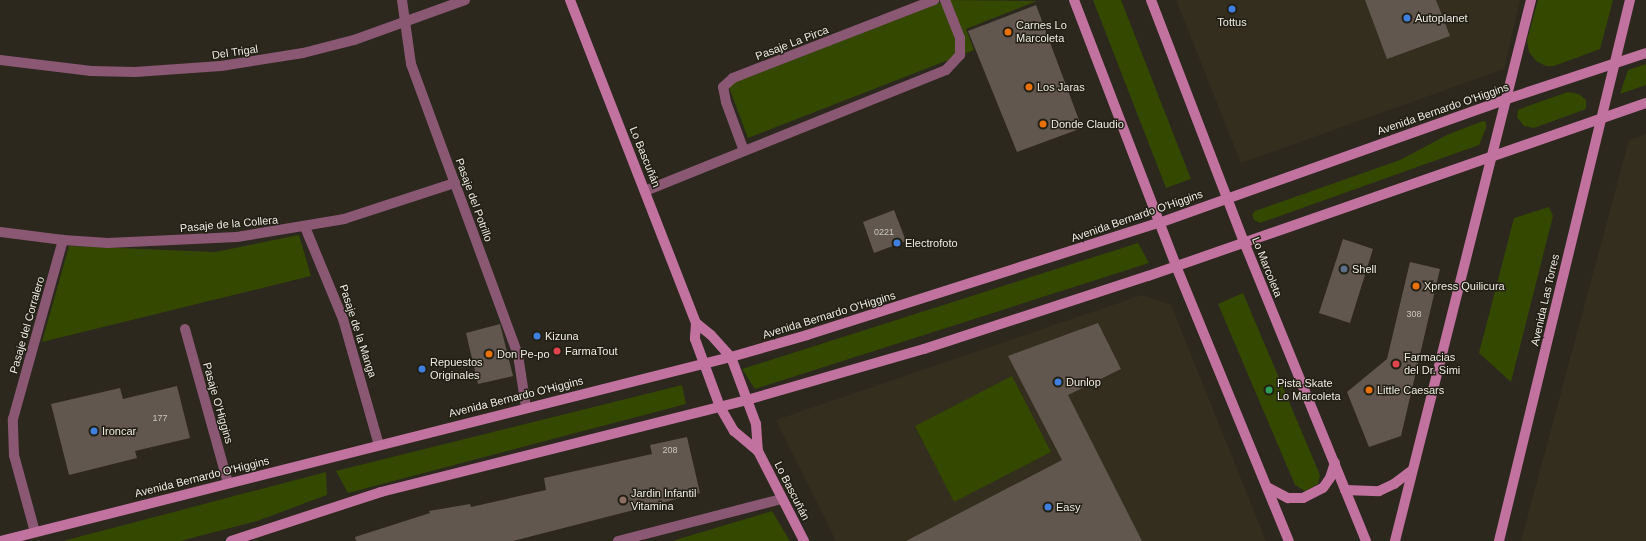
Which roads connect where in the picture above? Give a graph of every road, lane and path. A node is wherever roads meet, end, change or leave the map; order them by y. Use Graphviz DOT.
graph roads {
  1 [pos="402,0"];
  2 [pos="465,0"];
  3 [pos="570,0"];
  4 [pos="934,0"];
  5 [pos="946,0"];
  6 [pos="1074,0"];
  7 [pos="1150,0"];
  8 [pos="1532,0"];
  9 [pos="1630,0"];
  10 [pos="405,23"];
  11 [pos="1646,53"];
  12 [pos="0,60"];
  13 [pos="1614,63"];
  14 [pos="1507,99"];
  15 [pos="1646,103"];
  16 [pos="1601,118"];
  17 [pos="744,150"];
  18 [pos="1494,154"];
  19 [pos="455,183"];
  20 [pos="645,190"];
  21 [pos="1227,198"];
  22 [pos="1159,223"];
  23 [pos="305,227"];
  24 [pos="0,232"];
  25 [pos="63,240"];
  26 [pos="1244,242"];
  27 [pos="1176,266"];
  28 [pos="696,323"];
  29 [pos="185,329"];
  30 [pos="731,356"];
  31 [pos="704,363"];
  32 [pos="748,400"];
  33 [pos="720,407"];
  34 [pos="526,408"];
  35 [pos="379,445"];
  36 [pos="758,451"];
  37 [pos="1334,463"];
  38 [pos="1411,472"];
  39 [pos="228,483"];
  40 [pos="1267,487"];
  41 [pos="1346,490"];
  42 [pos="782,499"];
  43 [pos="35,532"];
  44 [pos="248,539"];
  45 [pos="1,541"];
  46 [pos="231,541"];
  47 [pos="618,541"];
  48 [pos="804,541"];
  49 [pos="1289,541"];
  50 [pos="1366,541"];
  51 [pos="1395,541"];
  52 [pos="1499,541"];
  1 -- 10 [label="street, Pasaje del Potrillo"];
  2 -- 10 [label="street, Del Trigal"];
  3 -- 20 [label="main road, Lo Bascuñán"];
  4 -- 17 [label="street, Pasaje La Pirca"];
  5 -- 17 [label="street"];
  6 -- 22 [label="main road"];
  7 -- 21 [label="main road, Lo Marcoleta"];
  8 -- 14 [label="main road"];
  9 -- 13 [label="main road, Avenida Las Torres"];
  10 -- 12 [label="street, Del Trigal"];
  10 -- 19 [label="street, Pasaje del Potrillo"];
  11 -- 13 [label="main road, Avenida Bernardo O'Higgins"];
  13 -- 14 [label="main road, Avenida Bernardo O'Higgins"];
  13 -- 16 [label="main road, Avenida Las Torres"];
  14 -- 18 [label="main road"];
  14 -- 21 [label="main road, Avenida Bernardo O'Higgins"];
  15 -- 16 [label="main road"];
  16 -- 18 [label="main road"];
  16 -- 52 [label="main road, Avenida Las Torres"];
  17 -- 20 [label="street"];
  18 -- 26 [label="main road"];
  18 -- 38 [label="main road"];
  19 -- 23 [label="street, Pasaje de la Collera"];
  19 -- 34 [label="street, Pasaje del Potrillo"];
  20 -- 28 [label="main road, Lo Bascuñán"];
  21 -- 22 [label="main road, Avenida Bernardo O'Higgins"];
  21 -- 26 [label="main road, Lo Marcoleta"];
  22 -- 27 [label="main road"];
  22 -- 30 [label="main road, Avenida Bernardo O'Higgins"];
  23 -- 25 [label="street, Pasaje de la Collera"];
  23 -- 35 [label="street, Pasaje de la Manga"];
  24 -- 25 [label="street, Pasaje de la Collera"];
  25 -- 43 [label="street, Pasaje del Corralero"];
  26 -- 27 [label="main road"];
  26 -- 37 [label="main road, Lo Marcoleta"];
  27 -- 32 [label="main road"];
  27 -- 40 [label="main road"];
  28 -- 30 [label="main road, Lo Bascuñán"];
  28 -- 31 [label="main road, Lo Bascuñán"];
  29 -- 39 [label="street, Pasaje O'Higgins"];
  30 -- 31 [label="main road, Avenida Bernardo O'Higgins"];
  30 -- 32 [label="main road, Lo Bascuñán"];
  31 -- 33 [label="main road, Lo Bascuñán"];
  31 -- 34 [label="main road, Avenida Bernardo O'Higgins"];
  32 -- 33 [label="main road"];
  32 -- 36 [label="main road, Lo Bascuñán"];
  33 -- 36 [label="main road, Lo Bascuñán"];
  33 -- 44 [label="main road"];
  34 -- 35 [label="main road, Avenida Bernardo O'Higgins"];
  35 -- 39 [label="main road, Avenida Bernardo O'Higgins"];
  36 -- 42 [label="main road, Lo Bascuñán"];
  37 -- 40 [label="main road"];
  37 -- 41 [label="main road, Lo Marcoleta"];
  38 -- 41 [label="main road"];
  38 -- 51 [label="main road"];
  39 -- 43 [label="main road, Avenida Bernardo O'Higgins"];
  40 -- 49 [label="main road"];
  41 -- 50 [label="main road, Lo Marcoleta"];
  42 -- 47 [label="street"];
  42 -- 48 [label="main road, Lo Bascuñán"];
  43 -- 45 [label="main road, Avenida Bernardo O'Higgins"];
  44 -- 46 [label="main road"];
}
